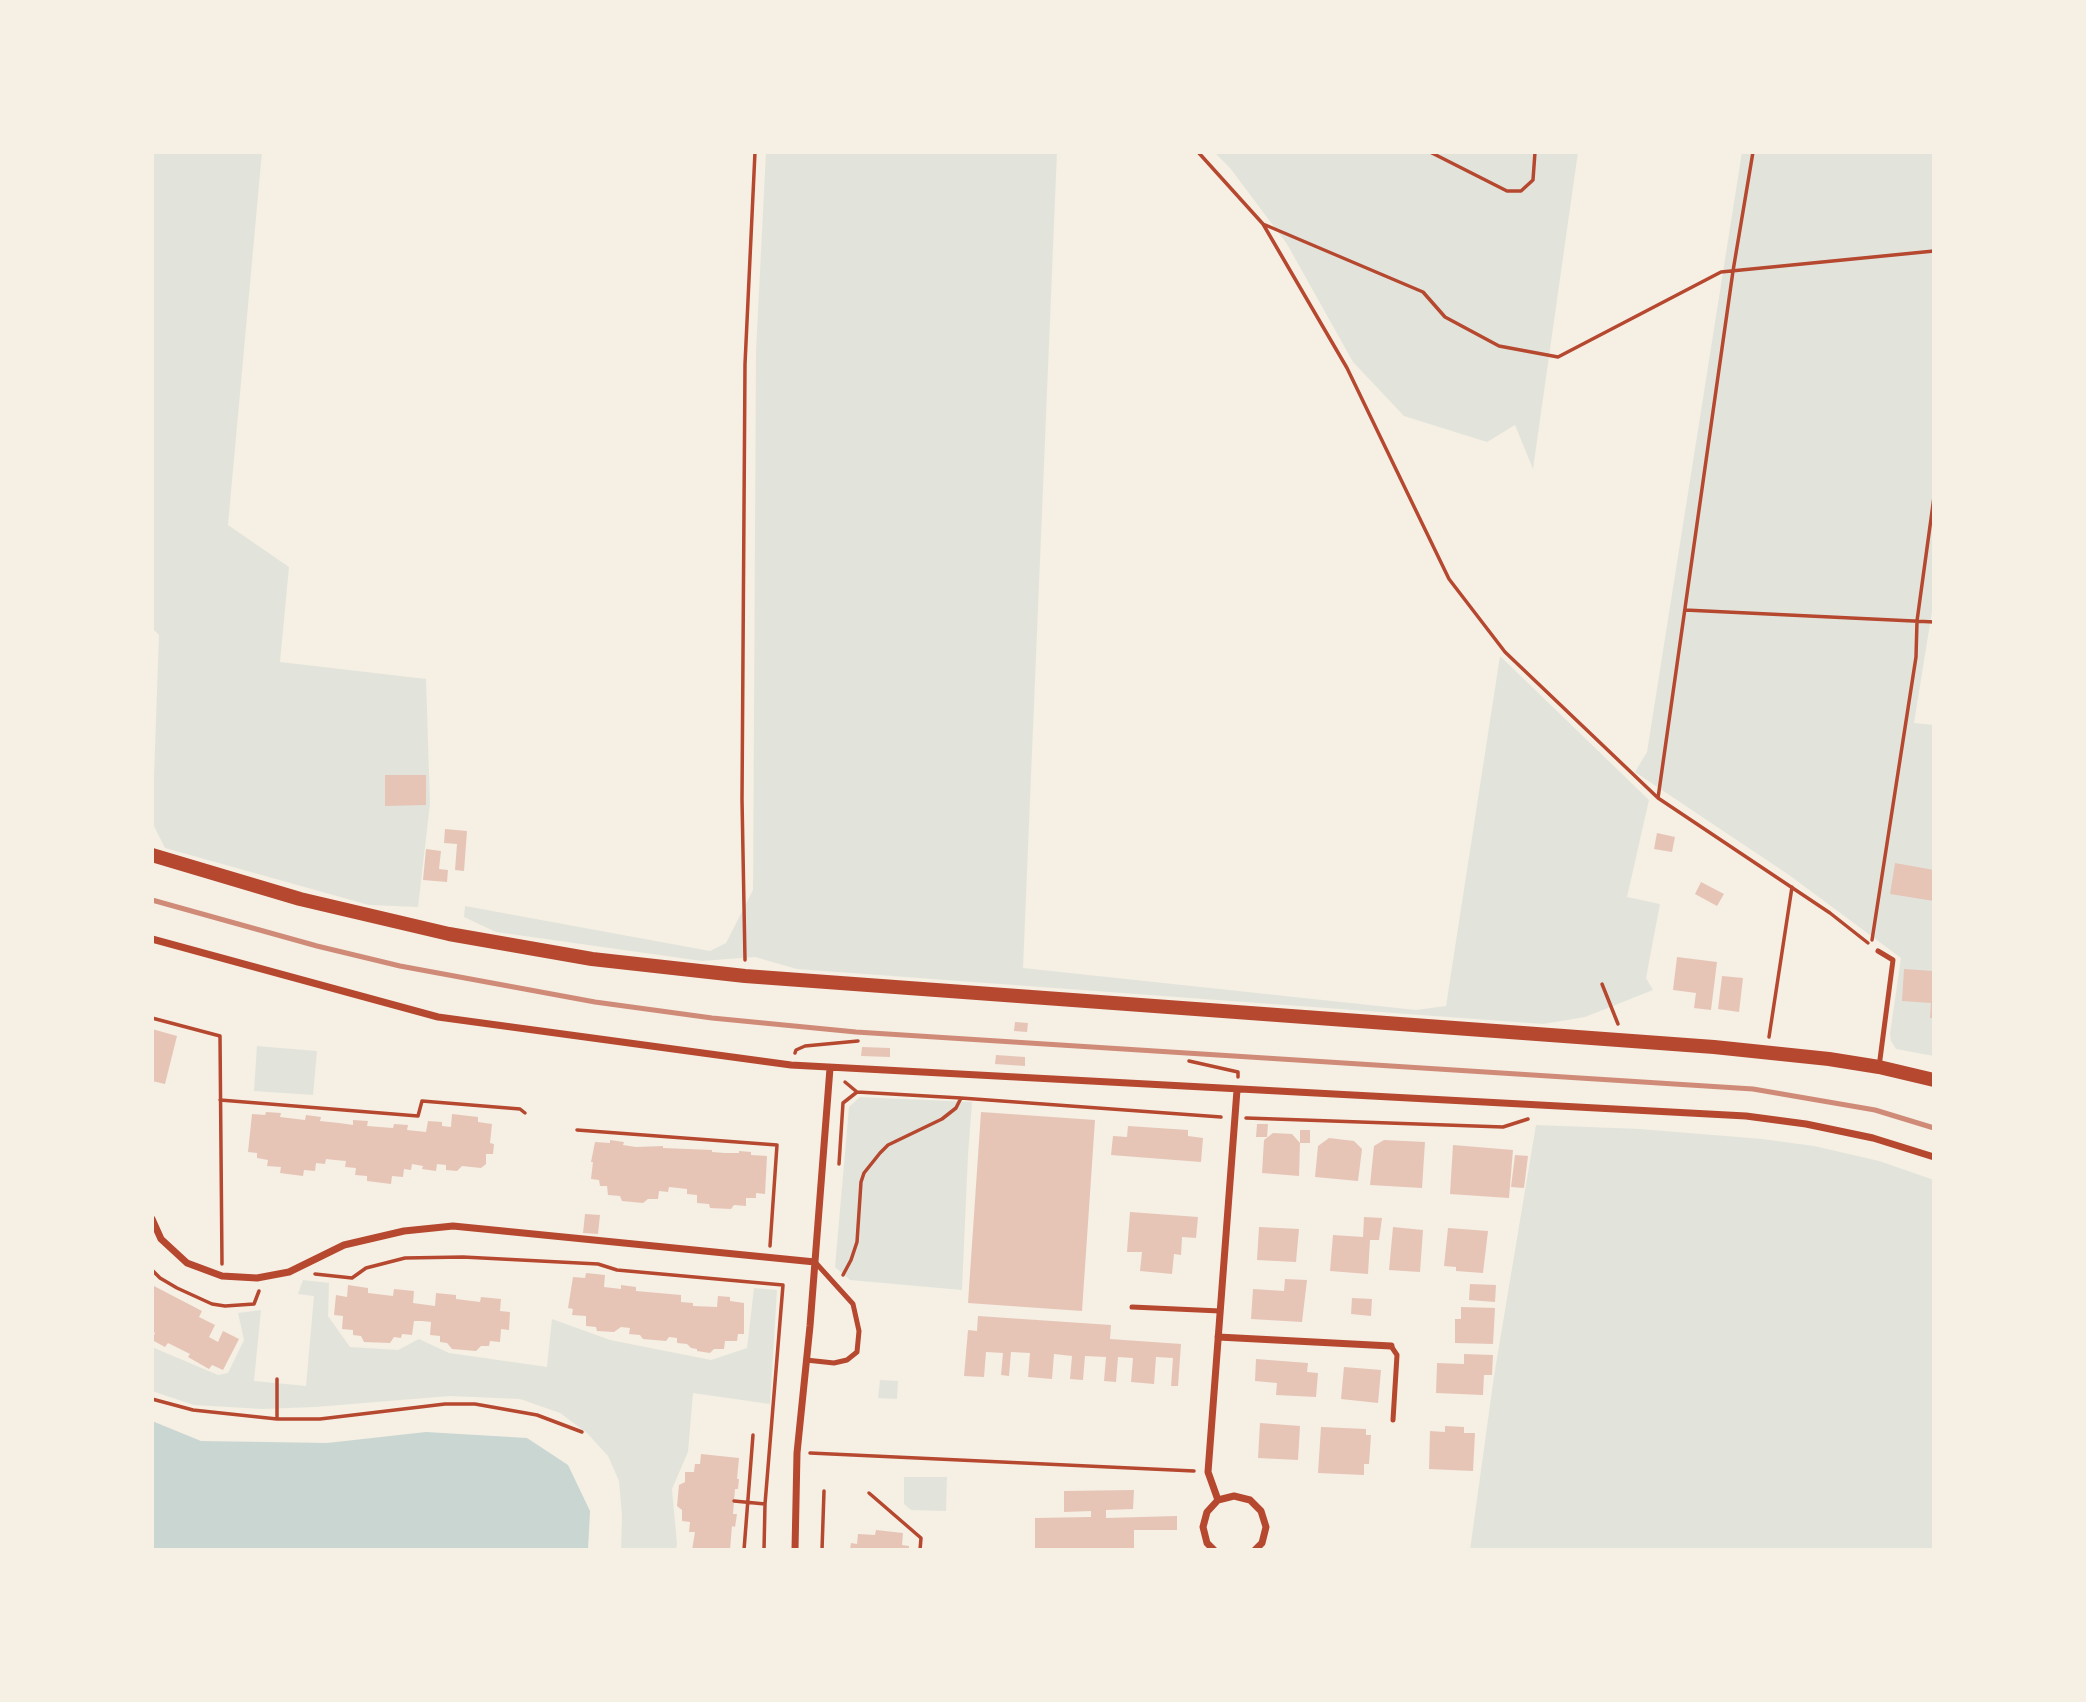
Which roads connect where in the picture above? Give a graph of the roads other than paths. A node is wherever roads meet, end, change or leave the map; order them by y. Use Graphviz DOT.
graph roads {
  1 [pos="152,855"];
  2 [pos="152,939"];
  3 [pos="1878,951"];
  4 [pos="1879,1067"];
  5 [pos="830,1068"];
  6 [pos="1934,1080"];
  7 [pos="1237,1090"];
  8 [pos="1934,1157"];
  9 [pos="152,1219"];
  10 [pos="815,1262"];
  11 [pos="1132,1307"];
  12 [pos="1220,1311"];
  13 [pos="1219,1337"];
  14 [pos="1391,1346"];
  15 [pos="806,1360"];
  16 [pos="1393,1420"];
  17 [pos="1218,1500"];
  18 [pos="795,1550"];
  19 [pos="1214,1550"];
  20 [pos="1255,1550"];
  1 -- 4 [label="main road"];
  2 -- 5 [label="street"];
  3 -- 4 [label="lane"];
  4 -- 6 [label="main road"];
  5 -- 7 [label="street"];
  5 -- 10 [label="street"];
  7 -- 8 [label="street"];
  7 -- 12 [label="street"];
  9 -- 10 [label="street"];
  10 -- 15 [label="street"];
  10 -- 15 [label="lane"];
  11 -- 12 [label="lane"];
  12 -- 13 [label="street"];
  13 -- 14 [label="street"];
  13 -- 17 [label="street"];
  14 -- 16 [label="lane"];
  15 -- 18 [label="street"];
  17 -- 19 [label="street"];
  17 -- 20 [label="street"];
}
